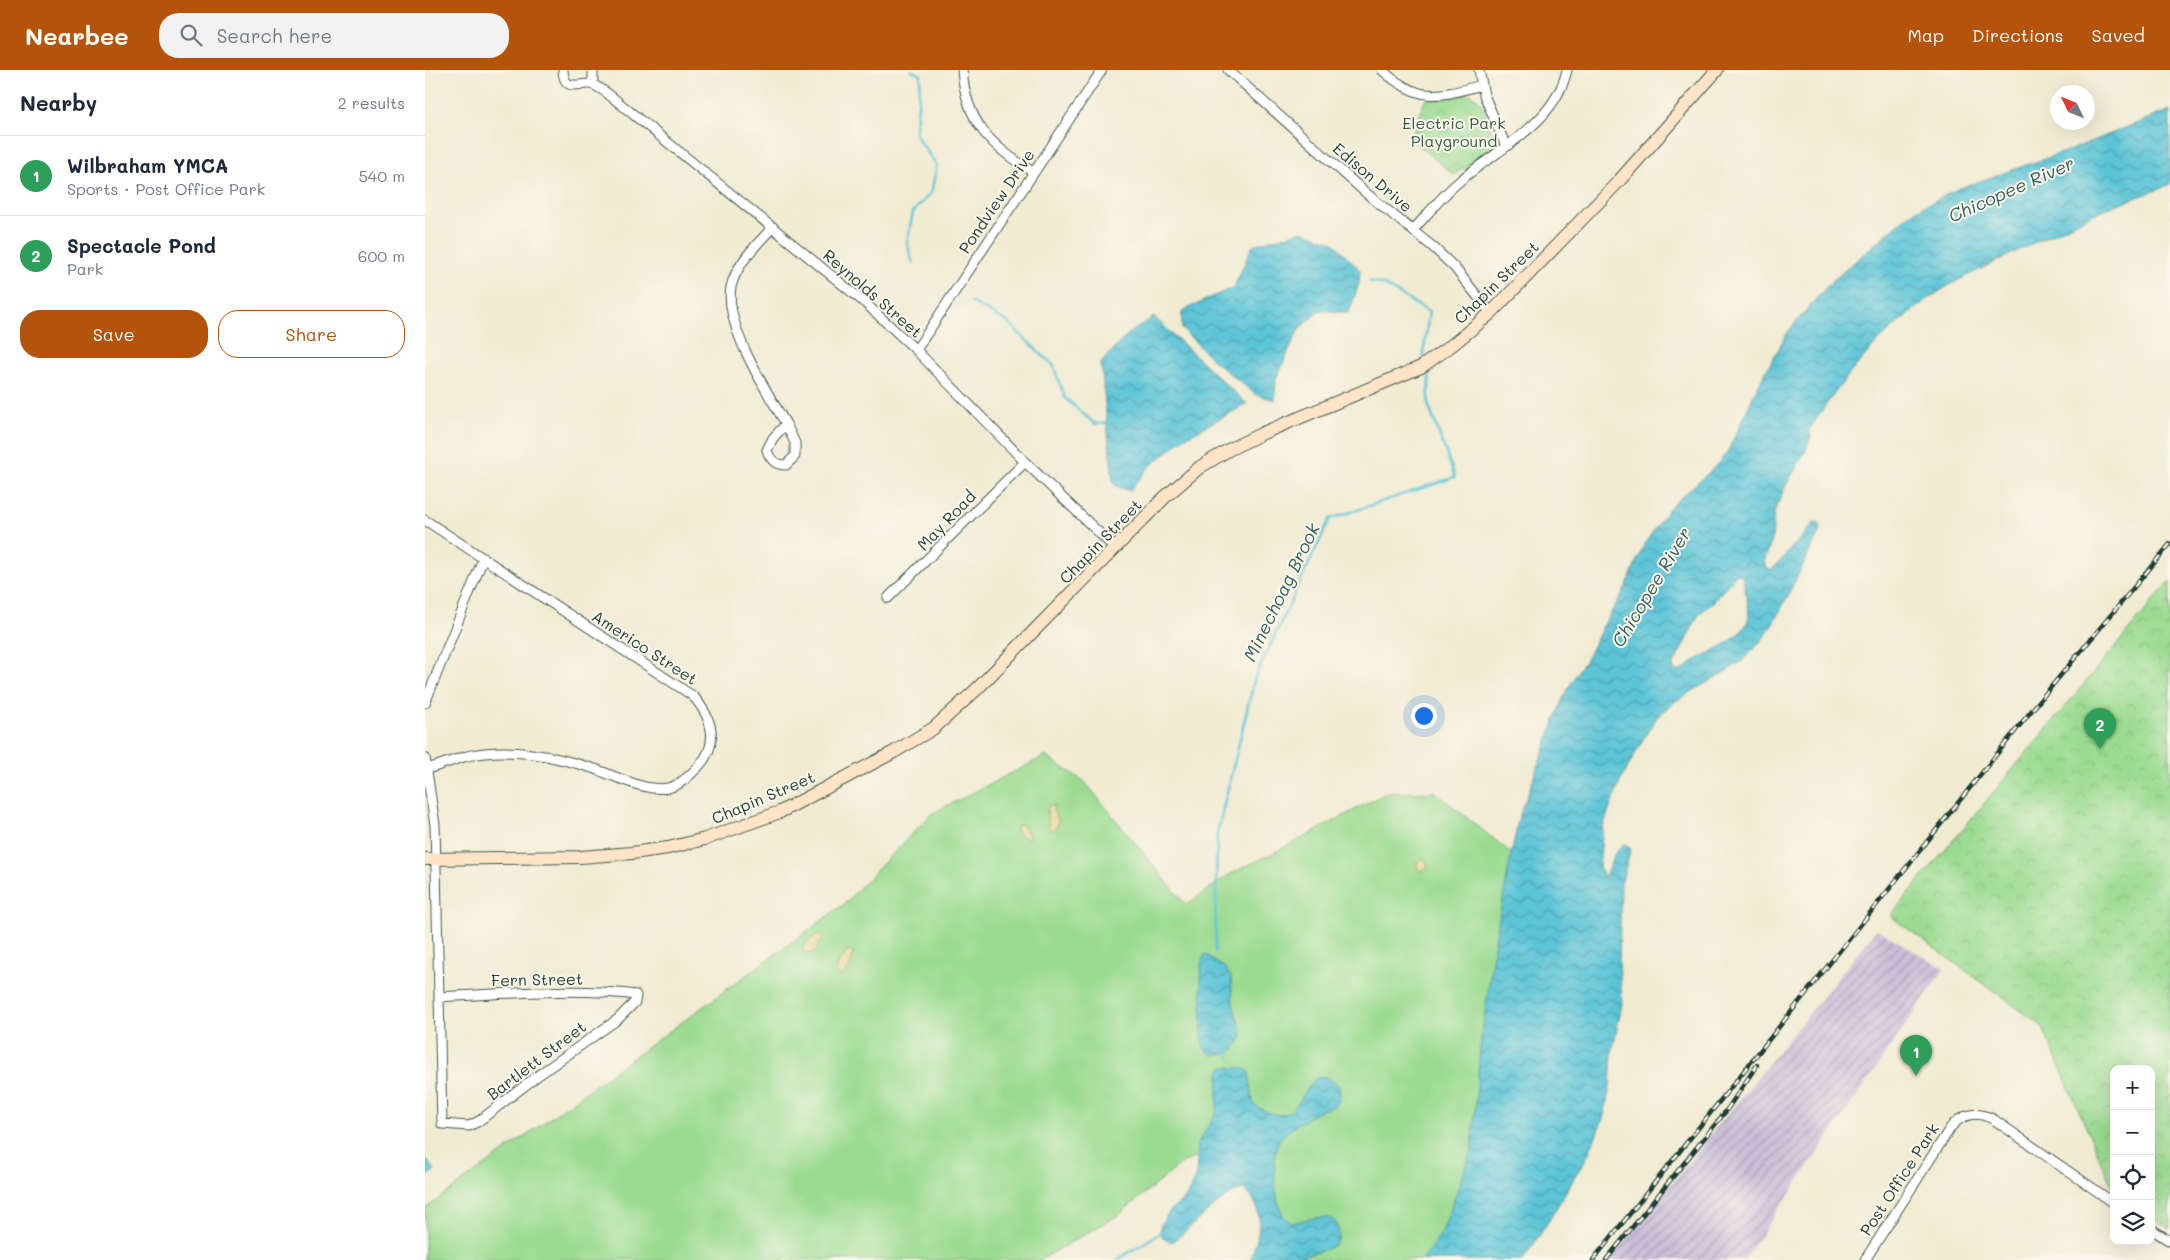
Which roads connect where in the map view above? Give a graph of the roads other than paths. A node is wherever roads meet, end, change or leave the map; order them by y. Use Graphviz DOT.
graph roads {
  1 [pos="563,70"];
  2 [pos="593,70"];
  3 [pos="962,70"];
  4 [pos="1102,70"];
  5 [pos="1228,70"];
  6 [pos="1382,70"];
  7 [pos="1479,70"];
  8 [pos="1567,70"];
  9 [pos="1717,70"];
  10 [pos="590,84"];
  11 [pos="1482,85"];
  12 [pos="1506,146"];
  13 [pos="1033,172"];
  14 [pos="773,227"];
  15 [pos="1413,230"];
  16 [pos="1491,313"];
  17 [pos="916,350"];
  18 [pos="787,424"];
  19 [pos="1025,462"];
  20 [pos="425,520"];
  21 [pos="1115,548"];
  22 [pos="483,559"];
  23 [pos="888,598"];
  24 [pos="425,703"];
  25 [pos="425,758"];
  26 [pos="427,769"];
  27 [pos="430,859"];
  28 [pos="637,996"];
  29 [pos="439,998"];
  30 [pos="2110,1200"];
  31 [pos="2155,1232"];
  32 [pos="2170,1241"];
  33 [pos="1865,1260"];
  1 -- 10 [label="street, Reynolds Street"];
  2 -- 10 [label="street"];
  3 -- 13 [label="street"];
  4 -- 13 [label="street, Pondview Drive"];
  5 -- 15 [label="street, Edison Drive"];
  6 -- 11 [label="street"];
  7 -- 11 [label="street"];
  8 -- 12 [label="street"];
  9 -- 16 [label="main road, Chapin Street"];
  10 -- 14 [label="street, Reynolds Street"];
  11 -- 12 [label="street"];
  12 -- 15 [label="street"];
  13 -- 17 [label="street, Pondview Drive"];
  14 -- 17 [label="street, Reynolds Street"];
  14 -- 18 [label="street"];
  15 -- 16 [label="street, Edison Drive"];
  16 -- 21 [label="main road, Chapin Street"];
  17 -- 19 [label="street, Reynolds Street"];
  19 -- 21 [label="street, Reynolds Street"];
  19 -- 23 [label="street, May Road"];
  20 -- 22 [label="street, Americo Street"];
  21 -- 27 [label="main road, Chapin Street"];
  22 -- 24 [label="street"];
  22 -- 26 [label="street, Americo Street"];
  25 -- 26 [label="street"];
  26 -- 27 [label="street"];
  27 -- 29 [label="street"];
  28 -- 29 [label="street, Fern Street"];
  28 -- 29 [label="street, Bartlett Street"];
  30 -- 33 [label="street, Post Office Park"];
  31 -- 32 [label="street"];
}
